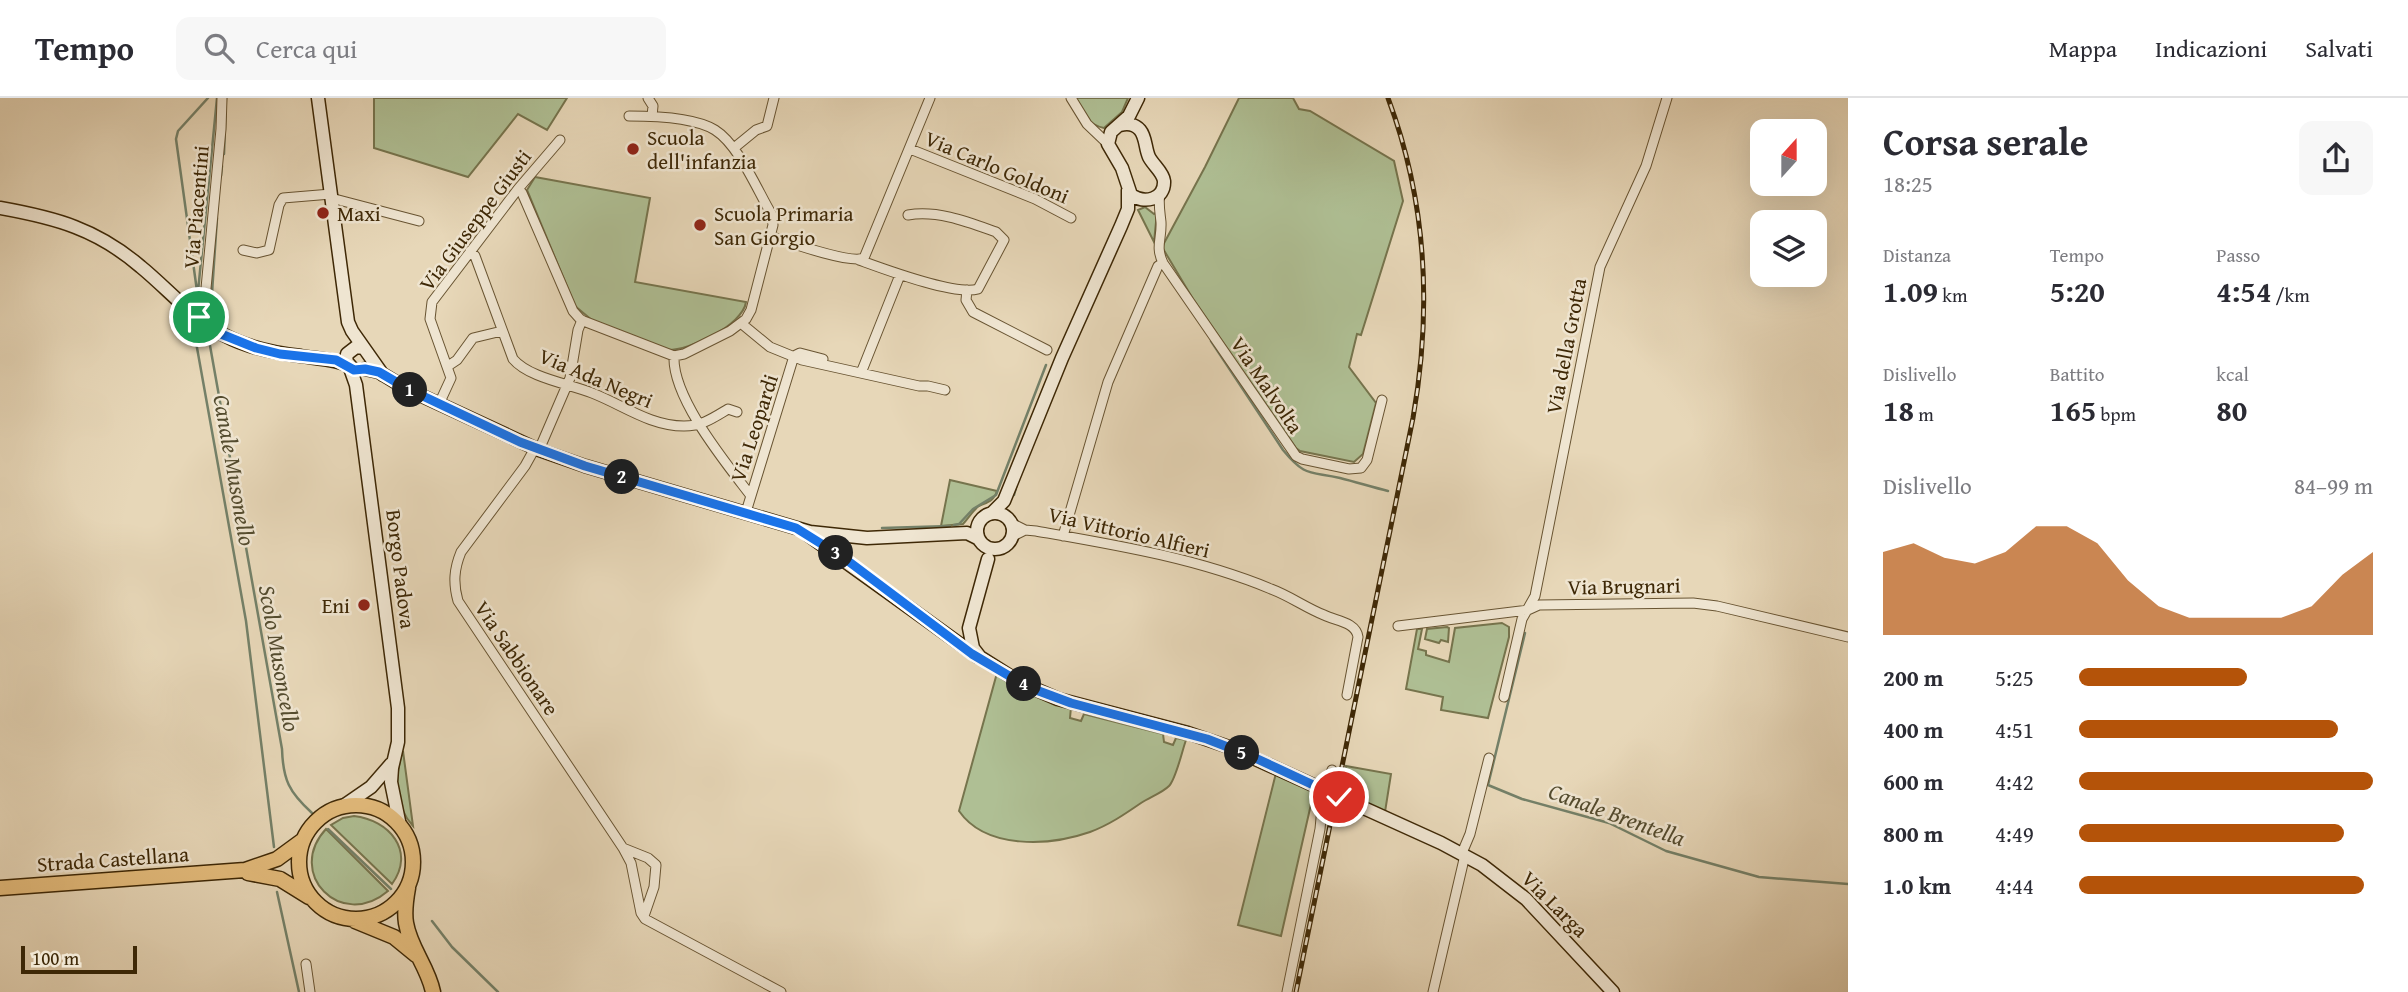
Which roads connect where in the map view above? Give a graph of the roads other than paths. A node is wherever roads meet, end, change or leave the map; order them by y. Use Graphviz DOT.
graph roads {
  1 [pos="222,98"];
  2 [pos="318,98"];
  3 [pos="648,98"];
  4 [pos="774,98"];
  5 [pos="930,98"];
  6 [pos="1071,98"];
  7 [pos="1667,98"];
  8 [pos="1137,101"];
  9 [pos="629,116"];
  10 [pos="652,116"];
  11 [pos="1116,127"];
  12 [pos="1138,127"];
  13 [pos="1093,131"];
  14 [pos="560,140"];
  15 [pos="1108,144"];
  16 [pos="734,148"];
  17 [pos="910,149"];
  18 [pos="517,189"];
  19 [pos="1128,190"];
  20 [pos="1160,193"];
  21 [pos="331,196"];
  22 [pos="1143,200"];
  23 [pos="0,208"];
  24 [pos="1128,209"];
  25 [pos="1159,210"];
  26 [pos="908,215"];
  27 [pos="1071,218"];
  28 [pos="419,221"];
  29 [pos="770,236"];
  30 [pos="243,250"];
  31 [pos="470,251"];
  32 [pos="859,260"];
  33 [pos="1163,262"];
  34 [pos="900,275"];
  35 [pos="967,290"];
  36 [pos="202,319"];
  37 [pos="582,320"];
  38 [pos="742,324"];
  39 [pos="352,331"];
  40 [pos="502,331"];
  41 [pos="1047,350"];
  42 [pos="367,351"];
  43 [pos="674,356"];
  44 [pos="794,356"];
  45 [pos="349,359"];
  46 [pos="447,366"];
  47 [pos="365,369"];
  48 [pos="862,371"];
  49 [pos="384,375"];
  50 [pos="356,385"];
  51 [pos="567,386"];
  52 [pos="945,390"];
  53 [pos="1382,400"];
  54 [pos="439,404"];
  55 [pos="737,411"];
  56 [pos="700,425"];
  57 [pos="537,449"];
  58 [pos="751,496"];
  59 [pos="1004,501"];
  60 [pos="746,512"];
  61 [pos="992,513"];
  62 [pos="1010,521"];
  63 [pos="796,528"];
  64 [pos="1025,530"];
  65 [pos="1063,536"];
  66 [pos="844,537"];
  67 [pos="1011,537"];
  68 [pos="976,539"];
  69 [pos="998,548"];
  70 [pos="844,558"];
  71 [pos="988,559"];
  72 [pos="977,601"];
  73 [pos="1528,610"];
  74 [pos="1398,625"];
  75 [pos="970,627"];
  76 [pos="947,635"];
  77 [pos="1848,637"];
  78 [pos="987,662"];
  79 [pos="1347,695"];
  80 [pos="1504,697"];
  81 [pos="394,757"];
  82 [pos="1489,758"];
  83 [pos="1332,770"];
  84 [pos="1325,790"];
  85 [pos="342,807"];
  86 [pos="400,826"];
  87 [pos="303,840"];
  88 [pos="623,848"];
  89 [pos="1463,854"];
  90 [pos="229,872"];
  91 [pos="408,887"];
  92 [pos="0,888"];
  93 [pos="312,898"];
  94 [pos="644,916"];
  95 [pos="347,919"];
  96 [pos="423,962"];
  97 [pos="306,964"];
  98 [pos="310,992"];
  99 [pos="433,992"];
  100 [pos="781,992"];
  101 [pos="1287,992"];
  102 [pos="1433,992"];
  103 [pos="1613,992"];
  1 -- 36 [label="street, Via Piacentini"];
  2 -- 21 [label="street, Borgo Padova"];
  3 -- 10 [label="street"];
  4 -- 16 [label="street"];
  5 -- 17 [label="street"];
  6 -- 13 [label="street"];
  7 -- 73 [label="street, Via della Grotta"];
  8 -- 11 [label="street"];
  8 -- 12 [label="street"];
  9 -- 10 [label="street"];
  10 -- 16 [label="street"];
  11 -- 12 [label="street"];
  11 -- 13 [label="street"];
  11 -- 15 [label="street"];
  12 -- 20 [label="street"];
  13 -- 15 [label="street"];
  14 -- 18 [label="street, Via Giuseppe Giusti"];
  15 -- 19 [label="street"];
  16 -- 29 [label="street"];
  17 -- 27 [label="street, Via Carlo Goldoni"];
  17 -- 32 [label="street"];
  18 -- 31 [label="street, Via Giuseppe Giusti"];
  18 -- 37 [label="street"];
  19 -- 22 [label="street"];
  19 -- 24 [label="street"];
  20 -- 22 [label="street"];
  20 -- 25 [label="street, Via Malvolta"];
  21 -- 28 [label="street"];
  21 -- 30 [label="street"];
  21 -- 39 [label="street, Borgo Padova"];
  22 -- 24 [label="street"];
  22 -- 25 [label="street"];
  23 -- 36 [label="street"];
  24 -- 59 [label="street"];
  25 -- 33 [label="street, Via Malvolta"];
  26 -- 35 [label="street"];
  29 -- 32 [label="street"];
  29 -- 38 [label="street"];
  31 -- 40 [label="street, Via Ada Negri"];
  31 -- 46 [label="street, Via Giuseppe Giusti"];
  32 -- 34 [label="street"];
  33 -- 53 [label="street, Via Malvolta"];
  33 -- 65 [label="street"];
  34 -- 35 [label="street"];
  34 -- 48 [label="street"];
  35 -- 41 [label="street"];
  36 -- 45 [label="street"];
  37 -- 43 [label="street"];
  37 -- 51 [label="street, Via Sabbionare"];
  38 -- 43 [label="street"];
  38 -- 44 [label="street, Via Leopardi"];
  39 -- 42 [label="street, Borgo Padova"];
  39 -- 45 [label="street, Borgo Padova"];
  40 -- 46 [label="street"];
  40 -- 51 [label="street, Via Ada Negri"];
  42 -- 45 [label="street"];
  42 -- 47 [label="street"];
  42 -- 49 [label="street, Borgo Padova"];
  43 -- 56 [label="street"];
  44 -- 48 [label="street, Via Leopardi"];
  44 -- 58 [label="street, Via Leopardi"];
  45 -- 47 [label="street"];
  45 -- 50 [label="street, Borgo Padova"];
  46 -- 54 [label="street, Via Giuseppe Giusti"];
  47 -- 49 [label="street"];
  47 -- 50 [label="street"];
  48 -- 52 [label="street, Via Leopardi"];
  49 -- 54 [label="street"];
  50 -- 81 [label="street, Borgo Padova"];
  51 -- 56 [label="street, Via Ada Negri"];
  51 -- 57 [label="street, Via Sabbionare"];
  54 -- 57 [label="street"];
  55 -- 56 [label="street"];
  56 -- 58 [label="street"];
  57 -- 60 [label="street"];
  57 -- 88 [label="street, Via Sabbionare"];
  58 -- 60 [label="street, Via Leopardi"];
  59 -- 61 [label="street"];
  59 -- 62 [label="street"];
  60 -- 63 [label="street"];
  61 -- 62 [label="street"];
  61 -- 68 [label="street"];
  62 -- 64 [label="street, Via Vittorio Alfieri"];
  62 -- 67 [label="street"];
  63 -- 66 [label="street"];
  63 -- 70 [label="street, Via Larga"];
  64 -- 65 [label="street, Via Vittorio Alfieri"];
  64 -- 67 [label="street, Via Vittorio Alfieri"];
  65 -- 79 [label="street, Via Vittorio Alfieri"];
  66 -- 68 [label="street"];
  66 -- 70 [label="street"];
  67 -- 69 [label="street"];
  68 -- 69 [label="street"];
  68 -- 71 [label="street"];
  69 -- 71 [label="street"];
  70 -- 76 [label="street, Via Larga"];
  71 -- 72 [label="street"];
  72 -- 75 [label="street"];
  72 -- 78 [label="street"];
  73 -- 74 [label="street, Via Brugnari"];
  73 -- 77 [label="street, Via Brugnari"];
  73 -- 80 [label="street, Via della Grotta"];
  75 -- 76 [label="street"];
  75 -- 78 [label="street"];
  76 -- 78 [label="street, Via Larga"];
  78 -- 84 [label="street, Via Larga"];
  81 -- 85 [label="street"];
  81 -- 86 [label="street, Borgo Padova"];
  82 -- 89 [label="street"];
  83 -- 84 [label="street"];
  84 -- 89 [label="street, Via Larga"];
  84 -- 101 [label="street"];
  85 -- 86 [label="main road"];
  85 -- 87 [label="main road"];
  86 -- 91 [label="main road"];
  87 -- 90 [label="main road, Strada Castellana"];
  87 -- 93 [label="main road"];
  88 -- 94 [label="street, Via Sabbionare"];
  88 -- 94 [label="street, Via Sabbionare"];
  89 -- 102 [label="street"];
  89 -- 103 [label="street, Via Larga"];
  90 -- 92 [label="main road, Strada Castellana"];
  90 -- 93 [label="main road, Strada Castellana"];
  91 -- 95 [label="main road"];
  91 -- 96 [label="main road"];
  93 -- 95 [label="main road"];
  94 -- 100 [label="street"];
  95 -- 96 [label="main road"];
  96 -- 99 [label="main road"];
  97 -- 98 [label="street"];
}
